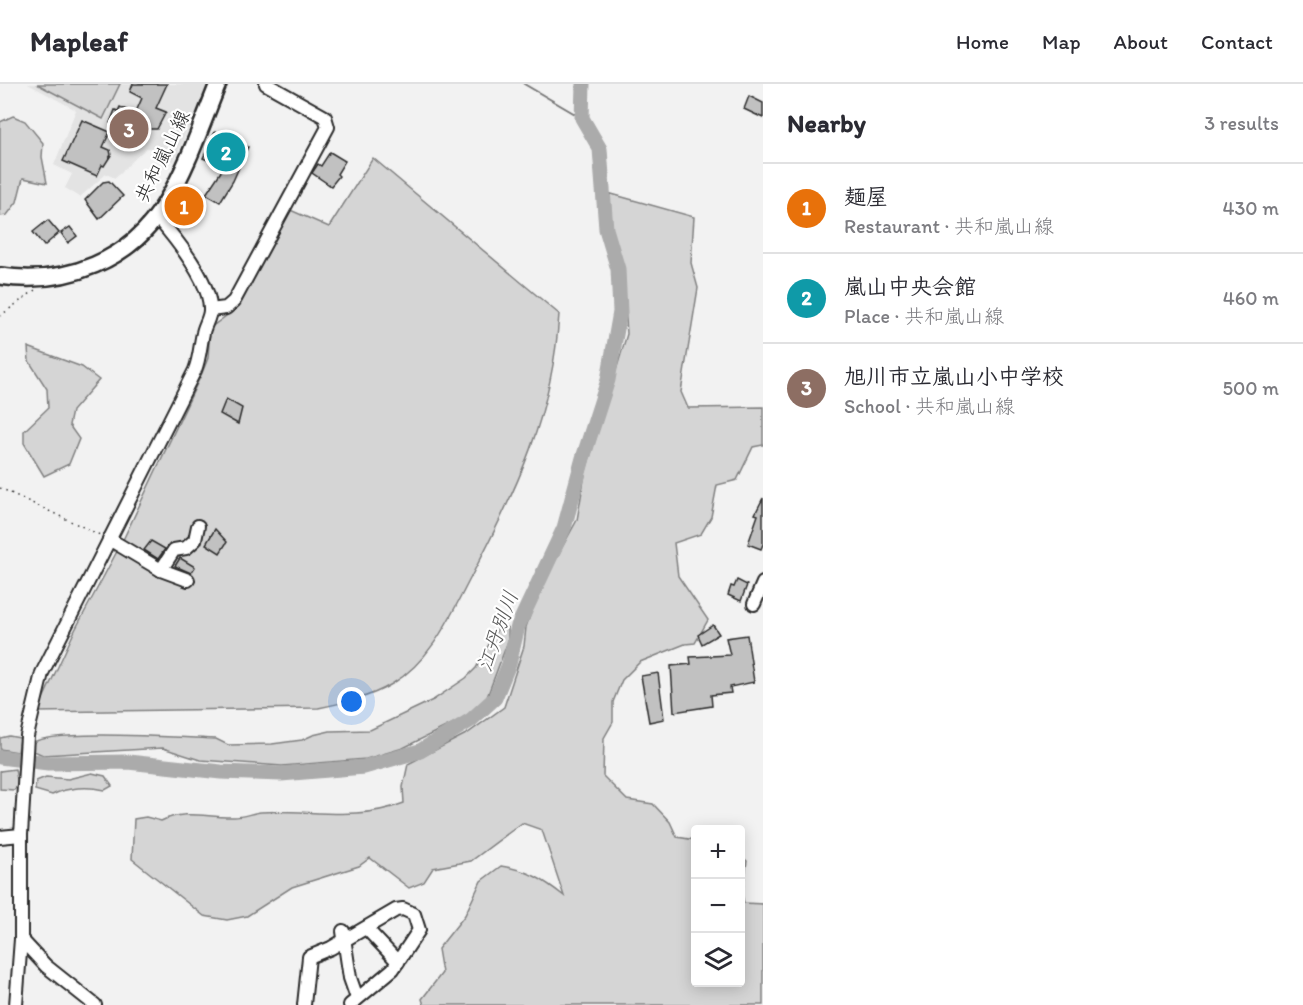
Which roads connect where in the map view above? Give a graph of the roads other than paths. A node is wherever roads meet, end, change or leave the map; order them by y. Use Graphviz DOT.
graph roads {
  1 [pos="218,84"];
  2 [pos="266,84"];
  3 [pos="157,217"];
  4 [pos="0,276"];
  5 [pos="210,310"];
  6 [pos="198,526"];
  7 [pos="109,539"];
  8 [pos="161,570"];
  9 [pos="188,580"];
  10 [pos="763,583"];
  11 [pos="754,604"];
  12 [pos="21,836"];
  13 [pos="0,837"];
  14 [pos="366,928"];
  15 [pos="344,936"];
  16 [pos="21,939"];
  17 [pos="398,962"];
  18 [pos="353,1001"];
  19 [pos="16,1005"];
  20 [pos="95,1005"];
  21 [pos="304,1005"];
  1 -- 3 [label="main road, 共和嵐山線"];
  2 -- 5 [label="street"];
  3 -- 4 [label="main road, 共和嵐山線"];
  3 -- 5 [label="street"];
  5 -- 7 [label="street"];
  6 -- 8 [label="street"];
  7 -- 8 [label="street"];
  7 -- 12 [label="street"];
  8 -- 9 [label="street"];
  10 -- 11 [label="street"];
  12 -- 13 [label="street"];
  12 -- 16 [label="street"];
  14 -- 15 [label="street"];
  14 -- 17 [label="street"];
  14 -- 17 [label="street"];
  15 -- 18 [label="street"];
  15 -- 21 [label="street"];
  16 -- 19 [label="street"];
  16 -- 20 [label="street"];
  17 -- 18 [label="street"];
}
